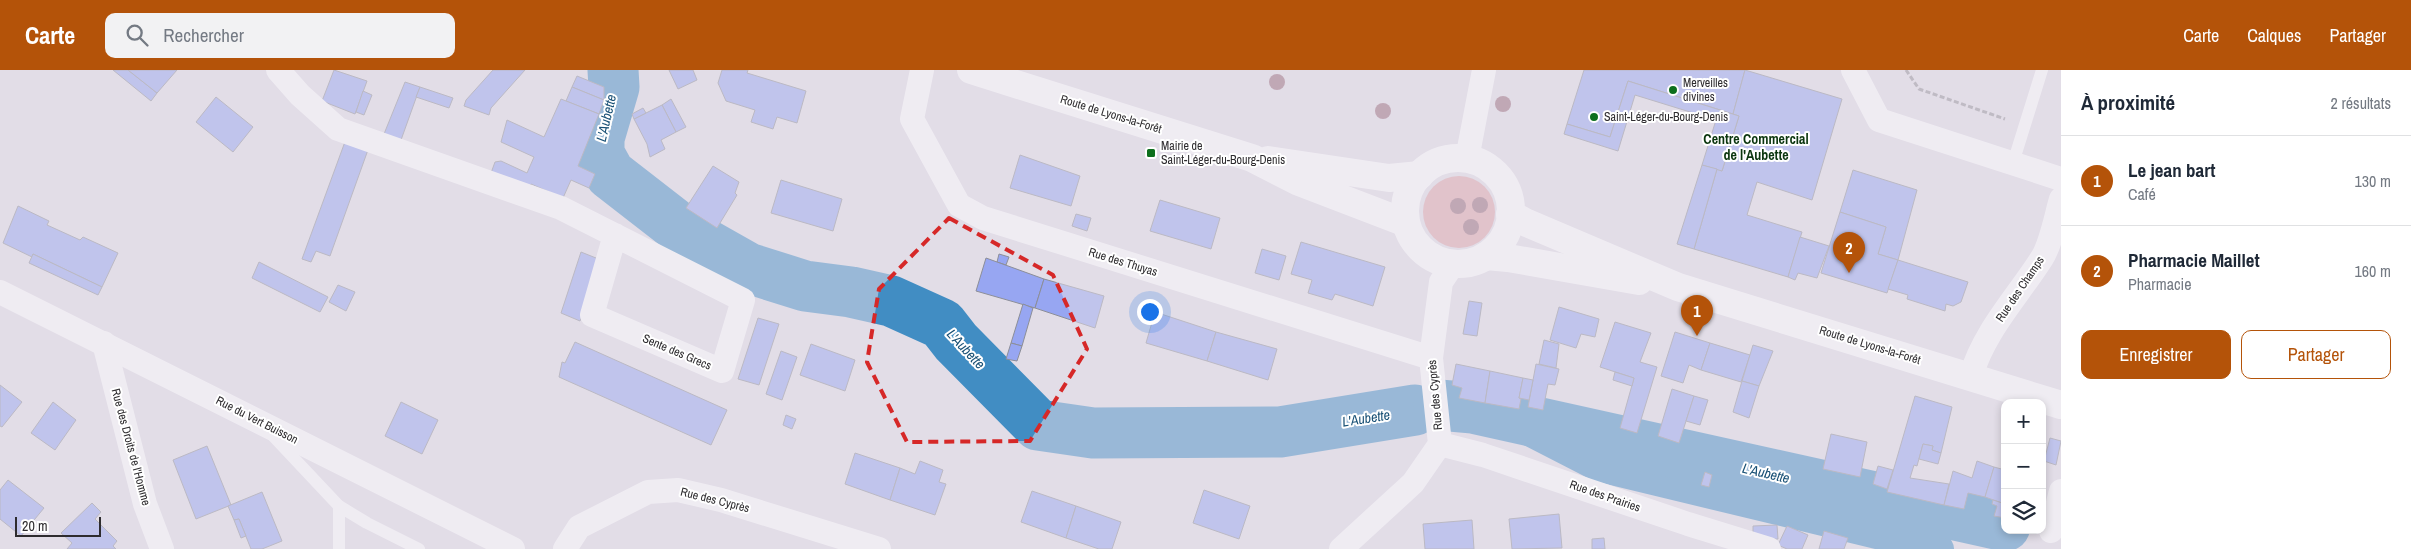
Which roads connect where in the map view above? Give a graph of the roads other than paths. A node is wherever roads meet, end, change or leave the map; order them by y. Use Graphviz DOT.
graph roads {
  1 [pos="278,70"];
  2 [pos="922,70"];
  3 [pos="971,70"];
  4 [pos="1484,70"];
  5 [pos="1853,70"];
  6 [pos="2042,70"];
  7 [pos="1252,158"];
  8 [pos="1466,159"];
  9 [pos="2012,163"];
  10 [pos="1420,175"];
  11 [pos="2061,179"];
  12 [pos="2061,199"];
  13 [pos="1510,214"];
  14 [pos="1406,223"];
  15 [pos="615,235"];
  16 [pos="1486,256"];
  17 [pos="1453,264"];
  18 [pos="1678,288"];
  19 [pos="0,292"];
  20 [pos="104,343"];
  21 [pos="1431,358"];
  22 [pos="1971,376"];
  23 [pos="2061,405"];
  24 [pos="257,420"];
  25 [pos="1440,444"];
  26 [pos="2061,491"];
  27 [pos="339,506"];
  28 [pos="1688,524"];
  29 [pos="2051,532"];
  30 [pos="162,549"];
  31 [pos="339,549"];
  32 [pos="419,549"];
  33 [pos="513,549"];
  34 [pos="565,549"];
  35 [pos="879,549"];
  36 [pos="1341,549"];
  37 [pos="1707,549"];
  38 [pos="1769,549"];
  1 -- 15 [label="street, Sente des Grecs"];
  2 -- 21 [label="street, Rue des Thuyas"];
  3 -- 7 [label="main road, Route de Lyons-la-Forêt"];
  4 -- 8 [label="street"];
  5 -- 9 [label="street"];
  6 -- 9 [label="lane"];
  7 -- 10 [label="main road, Route de Lyons-la-Forêt"];
  7 -- 14 [label="main road, Route de Lyons-la-Forêt"];
  8 -- 10 [label="main road"];
  8 -- 13 [label="main road"];
  9 -- 11 [label="street"];
  10 -- 14 [label="main road"];
  12 -- 22 [label="street, Rue des Champs"];
  13 -- 16 [label="main road"];
  13 -- 18 [label="main road, Route de Lyons-la-Forêt"];
  14 -- 17 [label="main road"];
  15 -- 15 [label="street, Sente des Grecs"];
  16 -- 17 [label="main road"];
  16 -- 18 [label="main road, Route de Lyons-la-Forêt"];
  17 -- 21 [label="street, Rue des Cyprès"];
  18 -- 22 [label="main road, Route de Lyons-la-Forêt"];
  19 -- 20 [label="street, Rue du Vert Buisson"];
  20 -- 24 [label="street, Rue du Vert Buisson"];
  20 -- 30 [label="street, Rue des Droits de l'Homme"];
  21 -- 25 [label="street, Rue des Cyprès"];
  22 -- 23 [label="main road, Route de Lyons-la-Forêt"];
  24 -- 27 [label="lane"];
  24 -- 33 [label="street, Rue du Vert Buisson"];
  25 -- 28 [label="street, Rue des Prairies"];
  25 -- 36 [label="street, Rue des Cyprès"];
  26 -- 29 [label="street"];
  27 -- 31 [label="lane"];
  27 -- 32 [label="lane"];
  28 -- 37 [label="street"];
  28 -- 38 [label="street, Rue des Prairies"];
  34 -- 35 [label="street, Rue des Cyprès"];
}
